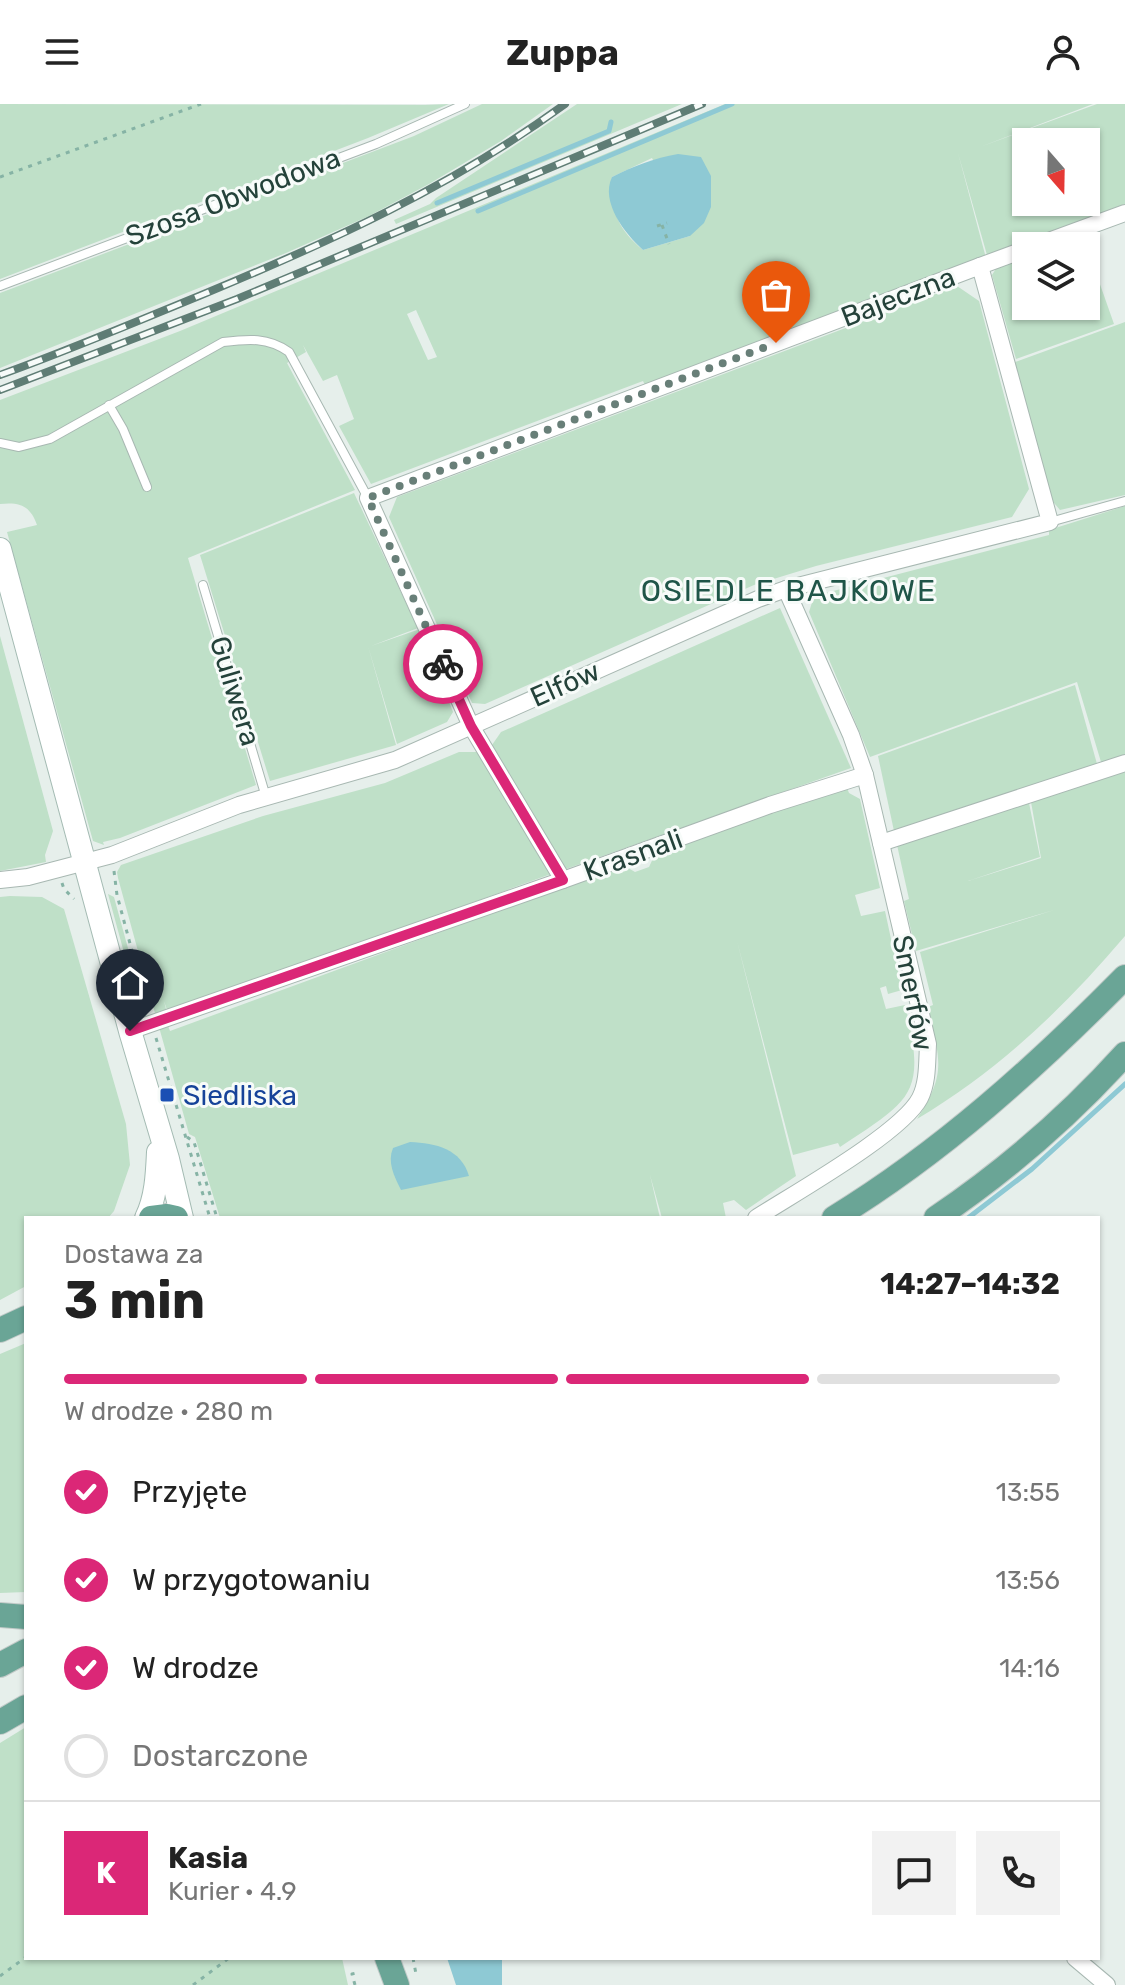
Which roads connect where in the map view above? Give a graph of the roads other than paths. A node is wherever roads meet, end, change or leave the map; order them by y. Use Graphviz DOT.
graph roads {
  1 [pos="465,104"];
  2 [pos="1125,213"];
  3 [pos="1073,232"];
  4 [pos="1012,254"];
  5 [pos="980,266"];
  6 [pos="0,286"];
  7 [pos="109,405"];
  8 [pos="0,443"];
  9 [pos="147,487"];
  10 [pos="368,498"];
  11 [pos="1125,501"];
  12 [pos="1050,522"];
  13 [pos="0,549"];
  14 [pos="203,585"];
  15 [pos="786,589"];
  16 [pos="471,726"];
  17 [pos="1125,763"];
  18 [pos="865,775"];
  19 [pos="267,797"];
  20 [pos="881,843"];
  21 [pos="85,862"];
  22 [pos="0,880"];
  23 [pos="563,880"];
  24 [pos="1125,977"];
  25 [pos="130,1031"];
  26 [pos="1125,1054"];
  27 [pos="159,1131"];
  28 [pos="149,1216"];
  29 [pos="179,1216"];
  30 [pos="759,1216"];
  31 [pos="837,1216"];
  32 [pos="939,1216"];
  33 [pos="24,1319"];
  34 [pos="0,1330"];
  35 [pos="0,1615"];
  36 [pos="24,1617"];
  37 [pos="24,1652"];
  38 [pos="0,1665"];
  39 [pos="24,1708"];
  40 [pos="0,1722"];
  41 [pos="388,1960"];
  42 [pos="396,1960"];
  43 [pos="1077,1960"];
  44 [pos="404,1984"];
  45 [pos="1107,1985"];
  1 -- 6 [label="lane, Szosa Obwodowa"];
  2 -- 3 [label="street"];
  4 -- 5 [label="street, Bajeczna"];
  5 -- 10 [label="street, Bajeczna"];
  5 -- 12 [label="street, Bajeczna"];
  7 -- 8 [label="lane"];
  7 -- 9 [label="lane"];
  7 -- 10 [label="lane"];
  10 -- 16 [label="street"];
  11 -- 12 [label="lane"];
  12 -- 15 [label="street, Elfów"];
  13 -- 21 [label="street"];
  14 -- 19 [label="lane, Guliwera"];
  15 -- 16 [label="street, Elfów"];
  15 -- 18 [label="street, Smerfów"];
  16 -- 19 [label="street, Elfów"];
  16 -- 23 [label="street"];
  17 -- 20 [label="street"];
  18 -- 20 [label="street, Smerfów"];
  18 -- 23 [label="street, Krasnali"];
  19 -- 21 [label="street, Elfów"];
  20 -- 30 [label="street, Smerfów"];
  21 -- 22 [label="street, Elfów"];
  21 -- 25 [label="street"];
  23 -- 25 [label="street, Krasnali"];
  24 -- 31 [label="main road"];
  25 -- 27 [label="street"];
  26 -- 32 [label="main road"];
  27 -- 28 [label="street"];
  27 -- 29 [label="street"];
  33 -- 34 [label="main road"];
  35 -- 36 [label="main road"];
  37 -- 38 [label="main road"];
  39 -- 40 [label="main road"];
  41 -- 44 [label="main road"];
  42 -- 44 [label="main road"];
  43 -- 45 [label="street"];
}
